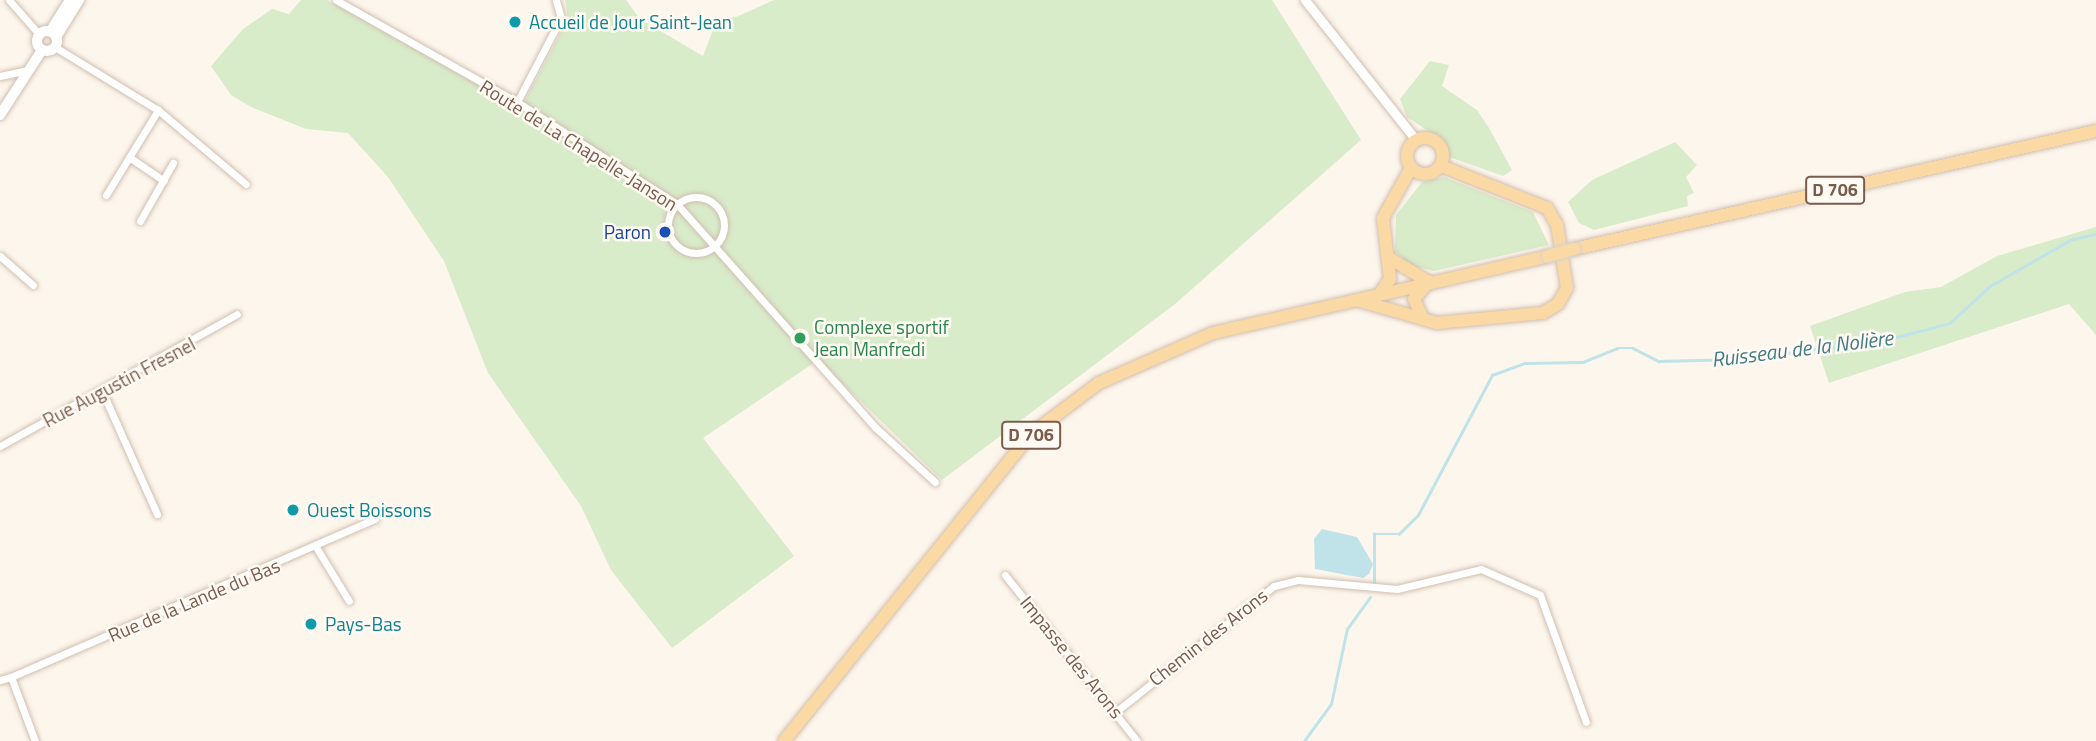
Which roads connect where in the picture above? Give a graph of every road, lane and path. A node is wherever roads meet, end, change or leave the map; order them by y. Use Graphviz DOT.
graph roads {
  1 [pos="9,0"];
  2 [pos="70,0"];
  3 [pos="79,0"];
  4 [pos="336,0"];
  5 [pos="556,0"];
  6 [pos="1305,0"];
  7 [pos="50,38"];
  8 [pos="29,70"];
  9 [pos="0,76"];
  10 [pos="517,102"];
  11 [pos="158,110"];
  12 [pos="0,114"];
  13 [pos="2096,131"];
  14 [pos="1416,141"];
  15 [pos="129,157"];
  16 [pos="173,163"];
  17 [pos="1441,166"];
  18 [pos="1411,168"];
  19 [pos="164,181"];
  20 [pos="246,184"];
  21 [pos="106,195"];
  22 [pos="677,204"];
  23 [pos="140,220"];
  24 [pos="714,246"];
  25 [pos="0,256"];
  26 [pos="1388,257"];
  27 [pos="1429,282"];
  28 [pos="33,285"];
  29 [pos="1381,292"];
  30 [pos="1353,300"];
  31 [pos="237,314"];
  32 [pos="1423,320"];
  33 [pos="102,391"];
  34 [pos="0,446"];
  35 [pos="935,482"];
  36 [pos="157,514"];
  37 [pos="374,519"];
  38 [pos="316,547"];
  39 [pos="1004,575"];
  40 [pos="349,601"];
  41 [pos="11,677"];
  42 [pos="0,680"];
  43 [pos="1118,710"];
  44 [pos="811,713"];
  45 [pos="1586,722"];
  46 [pos="35,741"];
  47 [pos="784,741"];
  48 [pos="795,741"];
  49 [pos="1137,741"];
  1 -- 7 [label="street"];
  2 -- 7 [label="main road"];
  3 -- 7 [label="main road"];
  4 -- 10 [label="street, Route de La Chapelle-Janson"];
  5 -- 10 [label="street"];
  6 -- 14 [label="street"];
  7 -- 8 [label="main road"];
  7 -- 11 [label="street"];
  8 -- 9 [label="street"];
  8 -- 12 [label="main road"];
  10 -- 22 [label="street, Route de La Chapelle-Janson"];
  11 -- 15 [label="street"];
  11 -- 20 [label="street"];
  13 -- 27 [label="main road, D 706, bridge"];
  14 -- 17 [label="main road"];
  14 -- 18 [label="main road"];
  15 -- 19 [label="street"];
  15 -- 21 [label="street"];
  16 -- 19 [label="street"];
  17 -- 18 [label="main road"];
  17 -- 32 [label="main road"];
  18 -- 26 [label="main road"];
  19 -- 23 [label="street"];
  22 -- 24 [label="street, Route de La Chapelle-Janson"];
  22 -- 24 [label="street"];
  22 -- 24 [label="street"];
  24 -- 35 [label="street, Route de La Chapelle-Janson"];
  25 -- 28 [label="street"];
  26 -- 27 [label="main road"];
  26 -- 29 [label="main road"];
  27 -- 29 [label="main road, D 706"];
  27 -- 32 [label="main road"];
  29 -- 30 [label="main road, D 706"];
  30 -- 32 [label="main road"];
  30 -- 44 [label="main road, D 706"];
  31 -- 33 [label="street, Rue Augustin Fresnel"];
  33 -- 34 [label="street, Rue Augustin Fresnel"];
  33 -- 36 [label="street"];
  37 -- 38 [label="street, Rue de la Lande du Bas"];
  38 -- 40 [label="street"];
  38 -- 41 [label="street, Rue de la Lande du Bas"];
  39 -- 43 [label="street, Impasse des Arons"];
  41 -- 42 [label="street, Rue de la Lande du Bas"];
  41 -- 46 [label="street"];
  43 -- 45 [label="street, Chemin des Arons"];
  43 -- 49 [label="street, Impasse des Arons"];
  44 -- 47 [label="main road, D 706"];
  44 -- 48 [label="main road, D 706"];
}
